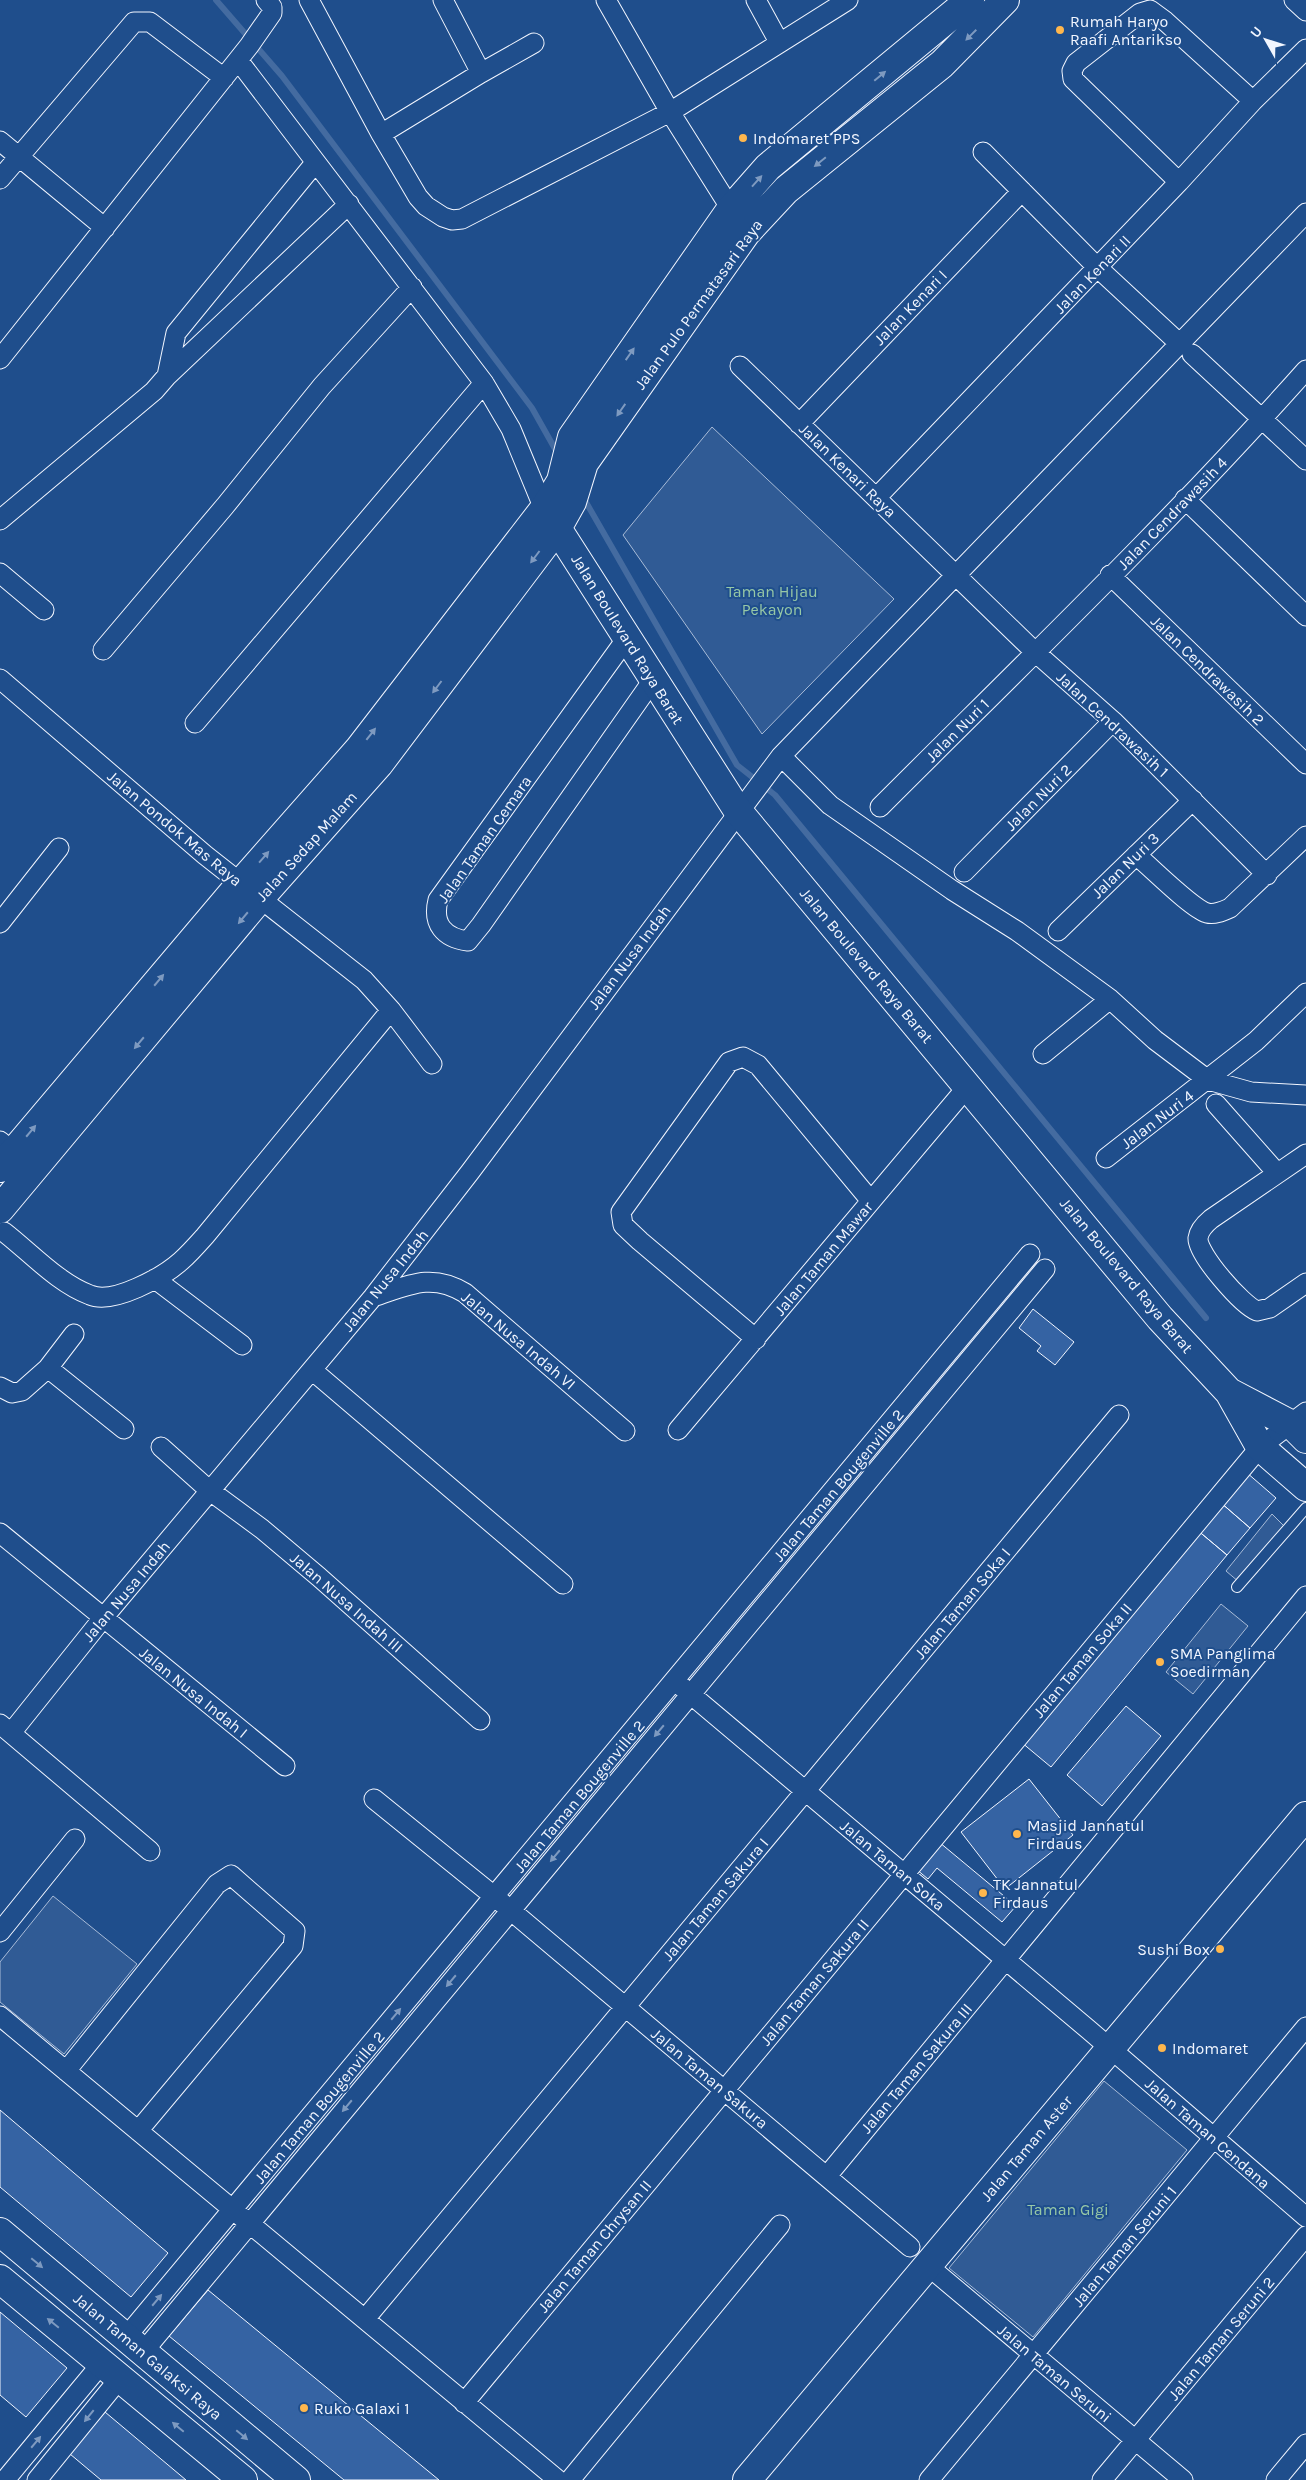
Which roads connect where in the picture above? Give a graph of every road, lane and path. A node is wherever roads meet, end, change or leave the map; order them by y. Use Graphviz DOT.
graph roads {
  1 [pos="266,0"];
  2 [pos="309,0"];
  3 [pos="443,0"];
  4 [pos="606,0"];
  5 [pos="756,0"];
  6 [pos="848,0"];
  7 [pos="970,0"];
  8 [pos="1005,0"];
  9 [pos="1294,0"];
  10 [pos="1306,11"];
  11 [pos="779,42"];
  12 [pos="534,43"];
  13 [pos="1306,49"];
  14 [pos="244,53"];
  15 [pos="481,73"];
  16 [pos="224,78"];
  17 [pos="858,94"];
  18 [pos="1253,102"];
  19 [pos="670,112"];
  20 [pos="875,118"];
  21 [pos="380,134"];
  22 [pos="0,141"];
  23 [pos="983,152"];
  24 [pos="18,157"];
  25 [pos="315,163"];
  26 [pos="0,179"];
  27 [pos="1179,182"];
  28 [pos="1022,191"];
  29 [pos="349,204"];
  30 [pos="1306,213"];
  31 [pos="739,221"];
  32 [pos="105,228"];
  33 [pos="1098,268"];
  34 [pos="412,287"];
  35 [pos="1186,349"];
  36 [pos="0,359"];
  37 [pos="740,366"];
  38 [pos="1306,370"];
  39 [pos="167,376"];
  40 [pos="484,383"];
  41 [pos="1263,419"];
  42 [pos="799,424"];
  43 [pos="572,437"];
  44 [pos="1306,460"];
  45 [pos="584,463"];
  46 [pos="566,492"];
  47 [pos="876,497"];
  48 [pos="1185,499"];
  49 [pos="551,518"];
  50 [pos="0,520"];
  51 [pos="0,573"];
  52 [pos="957,575"];
  53 [pos="1110,576"];
  54 [pos="44,610"];
  55 [pos="1306,616"];
  56 [pos="627,638"];
  57 [pos="103,650"];
  58 [pos="1035,652"];
  59 [pos="0,679"];
  60 [pos="653,680"];
  61 [pos="1113,722"];
  62 [pos="195,723"];
  63 [pos="781,756"];
  64 [pos="1306,764"];
  65 [pos="1193,800"];
  66 [pos="744,803"];
  67 [pos="880,807"];
  68 [pos="1306,836"];
  69 [pos="59,848"];
  70 [pos="1136,855"];
  71 [pos="964,872"];
  72 [pos="1267,875"];
  73 [pos="250,891"];
  74 [pos="0,923"];
  75 [pos="1058,931"];
  76 [pos="1306,993"];
  77 [pos="1110,999"];
  78 [pos="391,1010"];
  79 [pos="1043,1054"];
  80 [pos="432,1064"];
  81 [pos="1208,1080"];
  82 [pos="968,1086"];
  83 [pos="1306,1095"];
  84 [pos="1216,1104"];
  85 [pos="1306,1154"];
  86 [pos="12,1157"];
  87 [pos="1106,1158"];
  88 [pos="1277,1173"];
  89 [pos="872,1201"];
  90 [pos="2,1220"];
  91 [pos="1030,1254"];
  92 [pos="1045,1269"];
  93 [pos="155,1280"];
  94 [pos="1306,1283"];
  95 [pos="373,1297"];
  96 [pos="74,1334"];
  97 [pos="756,1339"];
  98 [pos="242,1345"];
  99 [pos="48,1368"];
  100 [pos="312,1370"];
  101 [pos="0,1387"];
  102 [pos="1229,1392"];
  103 [pos="1119,1415"];
  104 [pos="1301,1425"];
  105 [pos="124,1430"];
  106 [pos="678,1430"];
  107 [pos="625,1431"];
  108 [pos="1260,1446"];
  109 [pos="160,1447"];
  110 [pos="1306,1487"];
  111 [pos="209,1490"];
  112 [pos="1306,1508"];
  113 [pos="0,1533"];
  114 [pos="563,1584"];
  115 [pos="1237,1587"];
  116 [pos="1306,1596"];
  117 [pos="103,1618"];
  118 [pos="675,1681"];
  119 [pos="690,1694"];
  120 [pos="480,1720"];
  121 [pos="5,1729"];
  122 [pos="285,1766"];
  123 [pos="805,1791"];
  124 [pos="374,1799"];
  125 [pos="1306,1816"];
  126 [pos="75,1839"];
  127 [pos="150,1851"];
  128 [pos="904,1874"];
  129 [pos="495,1896"];
  130 [pos="510,1910"];
  131 [pos="0,1932"];
  132 [pos="1006,1960"];
  133 [pos="625,2007"];
  134 [pos="0,2016"];
  135 [pos="1306,2027"];
  136 [pos="1110,2048"];
  137 [pos="66,2071"];
  138 [pos="724,2090"];
  139 [pos="138,2131"];
  140 [pos="1214,2138"];
  141 [pos="827,2176"];
  142 [pos="233,2209"];
  143 [pos="1306,2217"];
  144 [pos="249,2223"];
  145 [pos="780,2225"];
  146 [pos="0,2232"];
  147 [pos="1306,2236"];
  148 [pos="919,2256"];
  149 [pos="0,2279"];
  150 [pos="364,2319"];
  151 [pos="134,2345"];
  152 [pos="1034,2354"];
  153 [pos="111,2371"];
  154 [pos="464,2402"];
  155 [pos="1135,2440"];
  156 [pos="1306,2444"];
  157 [pos="5,2480"];
  158 [pos="37,2480"];
  159 [pos="243,2480"];
  160 [pos="296,2480"];
  161 [pos="558,2480"];
  162 [pos="570,2480"];
  163 [pos="747,2480"];
  164 [pos="929,2480"];
  165 [pos="1102,2480"];
  166 [pos="1183,2480"];
  167 [pos="1276,2480"];
  1 -- 14 [label="street"];
  2 -- 21 [label="street"];
  3 -- 15 [label="street"];
  4 -- 19 [label="street"];
  5 -- 11 [label="street"];
  6 -- 11 [label="street"];
  17 -- 7 [label="main road, Jalan Pulo Permatasari Raya, one-way"];
  8 -- 20 [label="main road, Jalan Pulo Permatasari Raya, one-way"];
  9 -- 10 [label="street"];
  11 -- 19 [label="street"];
  12 -- 15 [label="street"];
  13 -- 18 [label="street, Jalan Kenari II"];
  14 -- 16 [label="street"];
  14 -- 25 [label="street"];
  15 -- 21 [label="street"];
  16 -- 24 [label="street"];
  16 -- 32 [label="street"];
  17 -- 20 [label="main road"];
  31 -- 17 [label="main road, Jalan Pulo Permatasari Raya, one-way"];
  18 -- 27 [label="street, Jalan Kenari II"];
  18 -- 27 [label="street"];
  19 -- 21 [label="street"];
  19 -- 31 [label="street"];
  20 -- 31 [label="main road, Jalan Pulo Permatasari Raya, one-way"];
  22 -- 24 [label="street"];
  23 -- 28 [label="street"];
  24 -- 26 [label="street"];
  24 -- 32 [label="street"];
  25 -- 29 [label="street"];
  25 -- 39 [label="street"];
  27 -- 33 [label="street, Jalan Kenari II"];
  28 -- 33 [label="street"];
  28 -- 42 [label="street, Jalan Kenari I"];
  29 -- 34 [label="street"];
  29 -- 39 [label="street"];
  30 -- 35 [label="street, Jalan Nusa Indah"];
  43 -- 31 [label="main road, Jalan Pulo Permatasari Raya, one-way"];
  31 -- 45 [label="main road, Jalan Pulo Permatasari Raya, one-way"];
  32 -- 36 [label="street"];
  33 -- 35 [label="street"];
  33 -- 47 [label="street, Jalan Kenari II"];
  34 -- 40 [label="street"];
  34 -- 57 [label="street"];
  35 -- 41 [label="street"];
  35 -- 52 [label="street, Jalan Nusa Indah"];
  37 -- 42 [label="street, Jalan Kenari Raya"];
  38 -- 41 [label="street, Jalan Cendrawasih 4"];
  39 -- 50 [label="street"];
  40 -- 49 [label="street"];
  40 -- 62 [label="street"];
  41 -- 44 [label="street"];
  41 -- 48 [label="street, Jalan Cendrawasih 4"];
  42 -- 47 [label="street, Jalan Kenari Raya"];
  43 -- 46 [label="main road, Jalan Sedap Malam"];
  45 -- 46 [label="main road, Jalan Sedap Malam"];
  46 -- 49 [label="main road, Jalan Sedap Malam"];
  47 -- 52 [label="street, Jalan Kenari Raya"];
  48 -- 53 [label="street, Jalan Cendrawasih 4"];
  48 -- 55 [label="street"];
  49 -- 56 [label="main road, Jalan Boulevard Raya Barat"];
  49 -- 73 [label="main road, Jalan Sedap Malam"];
  51 -- 54 [label="street"];
  52 -- 58 [label="street, Jalan Cendrawasih 1"];
  52 -- 63 [label="street, Jalan Nusa Indah"];
  53 -- 58 [label="street, Jalan Cendrawasih 4"];
  53 -- 64 [label="street, Jalan Cendrawasih 2"];
  56 -- 60 [label="main road, Jalan Boulevard Raya Barat"];
  56 -- 60 [label="street, Jalan Taman Cemara"];
  58 -- 61 [label="street, Jalan Cendrawasih 1"];
  58 -- 67 [label="street, Jalan Nuri 1"];
  59 -- 73 [label="street, Jalan Pondok Mas Raya"];
  60 -- 66 [label="main road, Jalan Boulevard Raya Barat"];
  61 -- 65 [label="street, Jalan Cendrawasih 1"];
  61 -- 71 [label="street, Jalan Nuri 2"];
  63 -- 66 [label="street, Jalan Nusa Indah"];
  63 -- 77 [label="street"];
  65 -- 70 [label="street, Jalan Nuri 3"];
  65 -- 72 [label="street, Jalan Cendrawasih 1"];
  66 -- 82 [label="main road, Jalan Boulevard Raya Barat"];
  66 -- 95 [label="street, Jalan Nusa Indah"];
  68 -- 72 [label="street"];
  69 -- 74 [label="street"];
  70 -- 72 [label="street"];
  70 -- 75 [label="street, Jalan Nuri 3"];
  73 -- 78 [label="street, Jalan Pondok Mas Raya"];
  73 -- 86 [label="main road, Jalan Sedap Malam"];
  76 -- 81 [label="street, Jalan Nuri 4"];
  77 -- 79 [label="street"];
  77 -- 81 [label="street"];
  78 -- 80 [label="street, Jalan Pondok Mas Raya"];
  78 -- 93 [label="street"];
  81 -- 83 [label="street"];
  81 -- 87 [label="street, Jalan Nuri 4"];
  82 -- 89 [label="street, Jalan Taman Mawar"];
  82 -- 102 [label="main road, Jalan Boulevard Raya Barat"];
  84 -- 88 [label="street"];
  85 -- 88 [label="street"];
  86 -- 90 [label="main road, Jalan Sedap Malam"];
  88 -- 94 [label="street"];
  89 -- 97 [label="street, Jalan Taman Mawar"];
  89 -- 97 [label="street"];
  90 -- 93 [label="street"];
  91 -- 118 [label="street, Jalan Taman Bougenville 2"];
  92 -- 119 [label="street, Jalan Taman Bougenville 2"];
  93 -- 98 [label="street"];
  95 -- 100 [label="street, Jalan Nusa Indah"];
  95 -- 107 [label="street, Jalan Nusa Indah VI"];
  96 -- 99 [label="street"];
  97 -- 106 [label="street, Jalan Taman Mawar"];
  99 -- 101 [label="street"];
  99 -- 105 [label="street"];
  100 -- 111 [label="street, Jalan Nusa Indah"];
  100 -- 114 [label="street"];
  102 -- 104 [label="main road"];
  102 -- 108 [label="main road"];
  103 -- 123 [label="street, Jalan Taman Soka I"];
  104 -- 108 [label="street, Jalan Taman Soka II"];
  108 -- 110 [label="main road"];
  108 -- 128 [label="street, Jalan Taman Soka II"];
  109 -- 111 [label="street, Jalan Nusa Indah III"];
  111 -- 117 [label="street, Jalan Nusa Indah"];
  111 -- 120 [label="street, Jalan Nusa Indah III"];
  112 -- 115 [label="lane"];
  113 -- 117 [label="street, Jalan Nusa Indah I"];
  116 -- 132 [label="street, Jalan Taman Sakura III"];
  117 -- 121 [label="street, Jalan Nusa Indah"];
  117 -- 122 [label="street, Jalan Nusa Indah I"];
  118 -- 119 [label="street, Jalan Taman Soka"];
  118 -- 129 [label="street, Jalan Taman Bougenville 2"];
  119 -- 123 [label="street, Jalan Taman Soka"];
  119 -- 130 [label="street, Jalan Taman Bougenville 2, one-way"];
  121 -- 127 [label="street"];
  123 -- 128 [label="street, Jalan Taman Soka"];
  123 -- 133 [label="street, Jalan Taman Sakura I"];
  124 -- 129 [label="street"];
  125 -- 136 [label="main road, Jalan Taman Aster"];
  126 -- 131 [label="street"];
  128 -- 132 [label="street, Jalan Taman Soka"];
  128 -- 138 [label="street, Jalan Taman Sakura II"];
  129 -- 130 [label="street, Jalan Taman Sakura"];
  142 -- 129 [label="street, Jalan Taman Bougenville 2, one-way"];
  130 -- 133 [label="street, Jalan Taman Sakura"];
  130 -- 144 [label="street, Jalan Taman Bougenville 2, one-way"];
  132 -- 136 [label="street, Jalan Taman Soka"];
  132 -- 141 [label="street, Jalan Taman Sakura III"];
  133 -- 138 [label="street, Jalan Taman Sakura"];
  133 -- 150 [label="street, Jalan Taman Sakura I"];
  134 -- 137 [label="street"];
  135 -- 140 [label="street, Jalan Taman Seruni 1"];
  136 -- 140 [label="street, Jalan Taman Cendana"];
  136 -- 148 [label="main road, Jalan Taman Aster"];
  137 -- 139 [label="street"];
  137 -- 139 [label="street"];
  138 -- 141 [label="street, Jalan Taman Sakura"];
  138 -- 154 [label="street, Jalan Taman Chrysan II"];
  139 -- 142 [label="street"];
  140 -- 143 [label="street, Jalan Taman Cendana"];
  140 -- 152 [label="street, Jalan Taman Seruni 1"];
  141 -- 148 [label="street, Jalan Taman Sakura"];
  142 -- 144 [label="street"];
  151 -- 142 [label="street, Jalan Taman Bougenville 2, one-way"];
  144 -- 150 [label="street"];
  144 -- 151 [label="street, Jalan Taman Bougenville 2"];
  145 -- 162 [label="street"];
  146 -- 151 [label="main road, Jalan Taman Galaksi Raya, one-way"];
  147 -- 155 [label="street, Jalan Taman Seruni 2"];
  148 -- 152 [label="street, Jalan Taman Seruni"];
  148 -- 163 [label="main road, Jalan Taman Aster"];
  153 -- 149 [label="main road, one-way"];
  150 -- 154 [label="street"];
  151 -- 160 [label="main road, Jalan Taman Galaksi Raya, one-way"];
  152 -- 155 [label="street, Jalan Taman Seruni"];
  152 -- 164 [label="street, Jalan Taman Seruni 1"];
  157 -- 153 [label="street, one-way"];
  153 -- 158 [label="street, one-way"];
  159 -- 153 [label="main road, one-way"];
  154 -- 161 [label="street"];
  155 -- 165 [label="street, Jalan Taman Seruni 2"];
  155 -- 166 [label="street, Jalan Taman Seruni"];
  156 -- 167 [label="street"];
}
